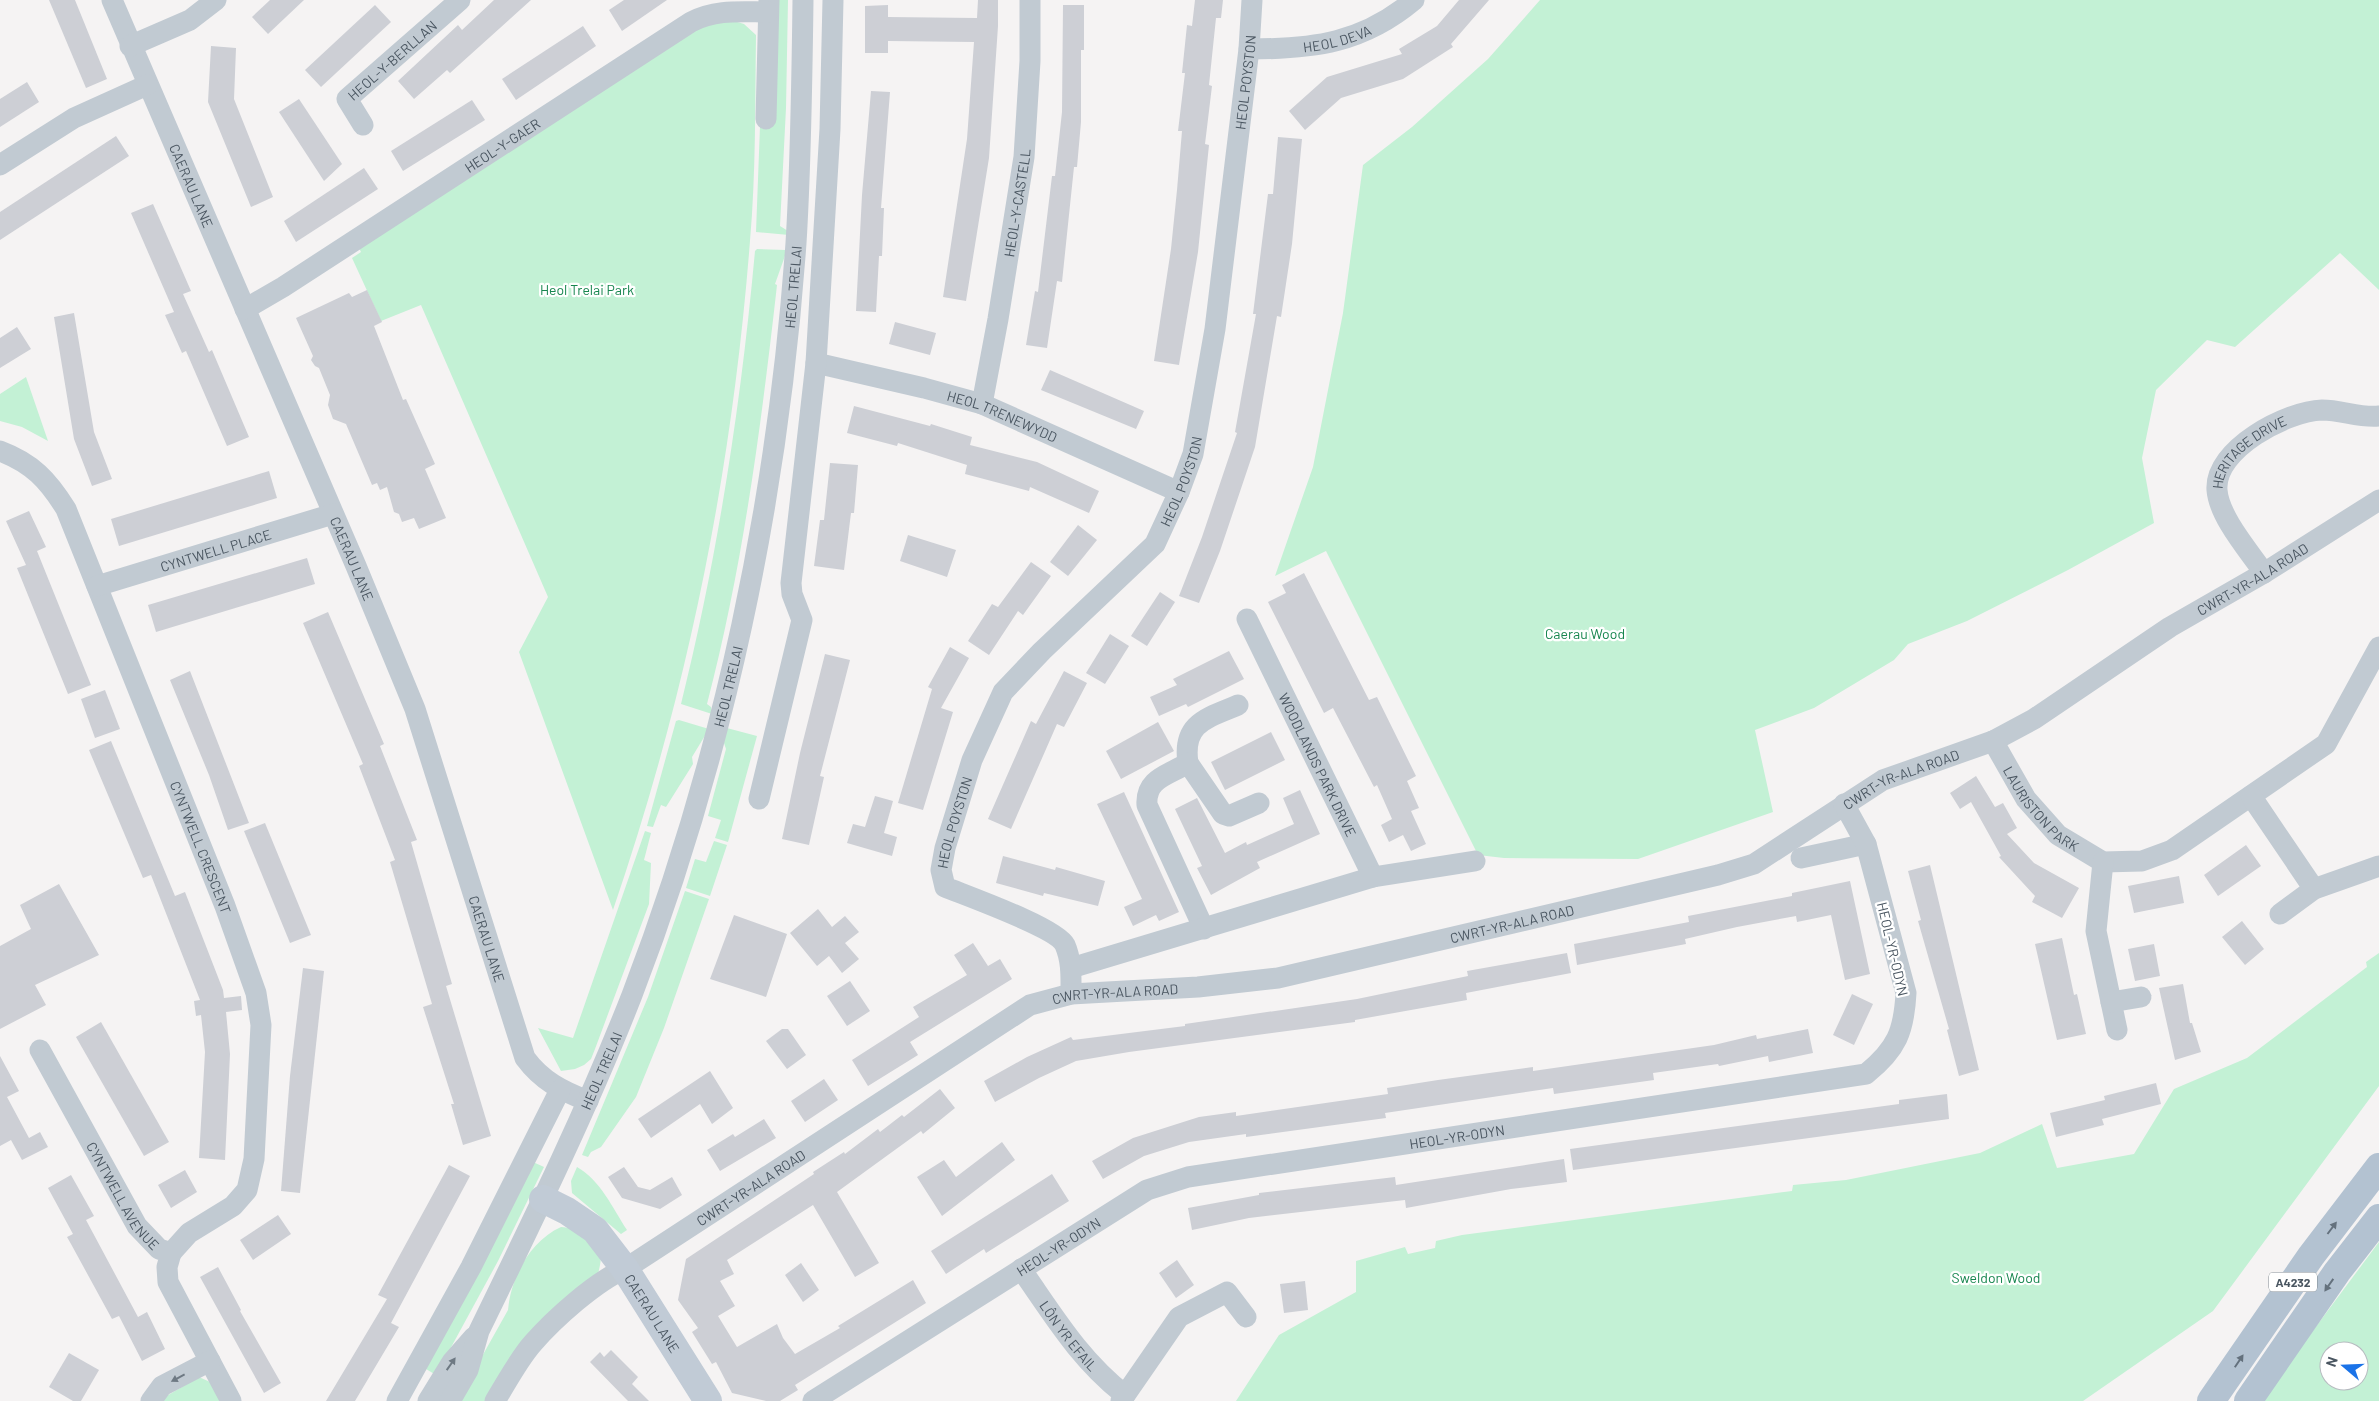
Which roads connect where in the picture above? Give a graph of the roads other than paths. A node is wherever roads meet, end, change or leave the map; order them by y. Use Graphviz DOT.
graph roads {
  1 [pos="112,0"];
  2 [pos="216,0"];
  3 [pos="460,0"];
  4 [pos="803,0"];
  5 [pos="833,0"];
  6 [pos="1030,0"];
  7 [pos="1252,0"];
  8 [pos="1414,0"];
  9 [pos="769,6"];
  10 [pos="130,46"];
  11 [pos="1250,49"];
  12 [pos="147,85"];
  13 [pos="766,119"];
  14 [pos="363,125"];
  15 [pos="0,165"];
  16 [pos="245,308"];
  17 [pos="816,364"];
  18 [pos="982,404"];
  19 [pos="2379,416"];
  20 [pos="0,451"];
  21 [pos="1179,492"];
  22 [pos="2379,500"];
  23 [pos="333,514"];
  24 [pos="2264,573"];
  25 [pos="97,586"];
  26 [pos="1247,619"];
  27 [pos="2376,659"];
  28 [pos="1238,705"];
  29 [pos="1993,741"];
  30 [pos="1188,763"];
  31 [pos="2251,796"];
  32 [pos="759,799"];
  33 [pos="1260,803"];
  34 [pos="1844,804"];
  35 [pos="1866,844"];
  36 [pos="1801,858"];
  37 [pos="1475,861"];
  38 [pos="2103,862"];
  39 [pos="2379,866"];
  40 [pos="1373,877"];
  41 [pos="2314,890"];
  42 [pos="2280,914"];
  43 [pos="1204,929"];
  44 [pos="1071,968"];
  45 [pos="1071,994"];
  46 [pos="2141,997"];
  47 [pos="2111,1002"];
  48 [pos="2117,1030"];
  49 [pos="40,1050"];
  50 [pos="560,1090"];
  51 [pos="588,1102"];
  52 [pos="2379,1166"];
  53 [pos="543,1200"];
  54 [pos="2379,1218"];
  55 [pos="171,1253"];
  56 [pos="625,1269"];
  57 [pos="1021,1269"];
  58 [pos="1246,1317"];
  59 [pos="479,1331"];
  60 [pos="210,1361"];
  61 [pos="1123,1398"];
  62 [pos="151,1401"];
  63 [pos="231,1401"];
  64 [pos="396,1401"];
  65 [pos="428,1401"];
  66 [pos="450,1401"];
  67 [pos="495,1401"];
  68 [pos="708,1401"];
  69 [pos="812,1401"];
  70 [pos="2211,1401"];
  71 [pos="2248,1401"];
  1 -- 10 [label="street, CAERAU LANE"];
  2 -- 10 [label="street"];
  3 -- 14 [label="street, HEOL-Y-BERLLAN"];
  4 -- 51 [label="street, HEOL TRELAI"];
  5 -- 17 [label="street, HEOL TRELAI"];
  6 -- 18 [label="street, HEOL-Y-CASTELL"];
  7 -- 11 [label="street, HEOL POYSTON"];
  8 -- 11 [label="street, HEOL DEVA"];
  9 -- 13 [label="street"];
  9 -- 16 [label="street, HEOL-Y-GAER"];
  10 -- 12 [label="street, CAERAU LANE"];
  11 -- 21 [label="street, HEOL POYSTON"];
  12 -- 15 [label="street"];
  12 -- 16 [label="street, CAERAU LANE"];
  16 -- 23 [label="street, CAERAU LANE"];
  17 -- 18 [label="street, HEOL TRENEWYDD"];
  17 -- 32 [label="street, HEOL TRELAI"];
  18 -- 21 [label="street, HEOL TRENEWYDD"];
  19 -- 24 [label="street, HERITAGE DRIVE"];
  20 -- 25 [label="street, CYNTWELL CRESCENT"];
  21 -- 44 [label="street, HEOL POYSTON"];
  22 -- 24 [label="street, CWRT-YR-ALA ROAD"];
  23 -- 25 [label="street, CYNTWELL PLACE"];
  23 -- 50 [label="street, CAERAU LANE"];
  24 -- 29 [label="street, CWRT-YR-ALA ROAD"];
  25 -- 55 [label="street, CYNTWELL CRESCENT"];
  26 -- 40 [label="street, WOODLANDS PARK DRIVE"];
  27 -- 31 [label="street"];
  28 -- 30 [label="street"];
  29 -- 34 [label="street, CWRT-YR-ALA ROAD"];
  29 -- 38 [label="street, LAURISTON PARK"];
  30 -- 33 [label="street"];
  30 -- 43 [label="street"];
  31 -- 38 [label="street"];
  31 -- 41 [label="street"];
  34 -- 35 [label="street, HEOL-YR-ODYN"];
  34 -- 45 [label="street, CWRT-YR-ALA ROAD"];
  35 -- 36 [label="street"];
  35 -- 57 [label="street, HEOL-YR-ODYN"];
  37 -- 40 [label="street"];
  38 -- 47 [label="street"];
  39 -- 41 [label="street"];
  40 -- 43 [label="street"];
  41 -- 42 [label="street"];
  43 -- 44 [label="street"];
  44 -- 45 [label="street"];
  45 -- 56 [label="street, CWRT-YR-ALA ROAD"];
  46 -- 47 [label="street"];
  47 -- 48 [label="street"];
  49 -- 55 [label="street, CYNTWELL AVENUE"];
  50 -- 51 [label="street, CAERAU LANE"];
  50 -- 64 [label="street"];
  51 -- 53 [label="street, HEOL TRELAI"];
  70 -- 52 [label="main road, A4232, one-way"];
  53 -- 56 [label="street, CAERAU LANE"];
  53 -- 59 [label="street, HEOL TRELAI"];
  54 -- 71 [label="main road, A4232, one-way"];
  55 -- 60 [label="street, CYNTWELL AVENUE"];
  56 -- 67 [label="street"];
  56 -- 68 [label="street, CAERAU LANE"];
  57 -- 61 [label="street, LÔN YR EFAIL"];
  57 -- 69 [label="street, HEOL-YR-ODYN"];
  58 -- 61 [label="street, LÔN YR EFAIL"];
  65 -- 59 [label="street, HEOL TRELAI, one-way"];
  59 -- 66 [label="street, HEOL TRELAI"];
  60 -- 62 [label="street, one-way"];
  60 -- 63 [label="street, CYNTWELL AVENUE"];
}
